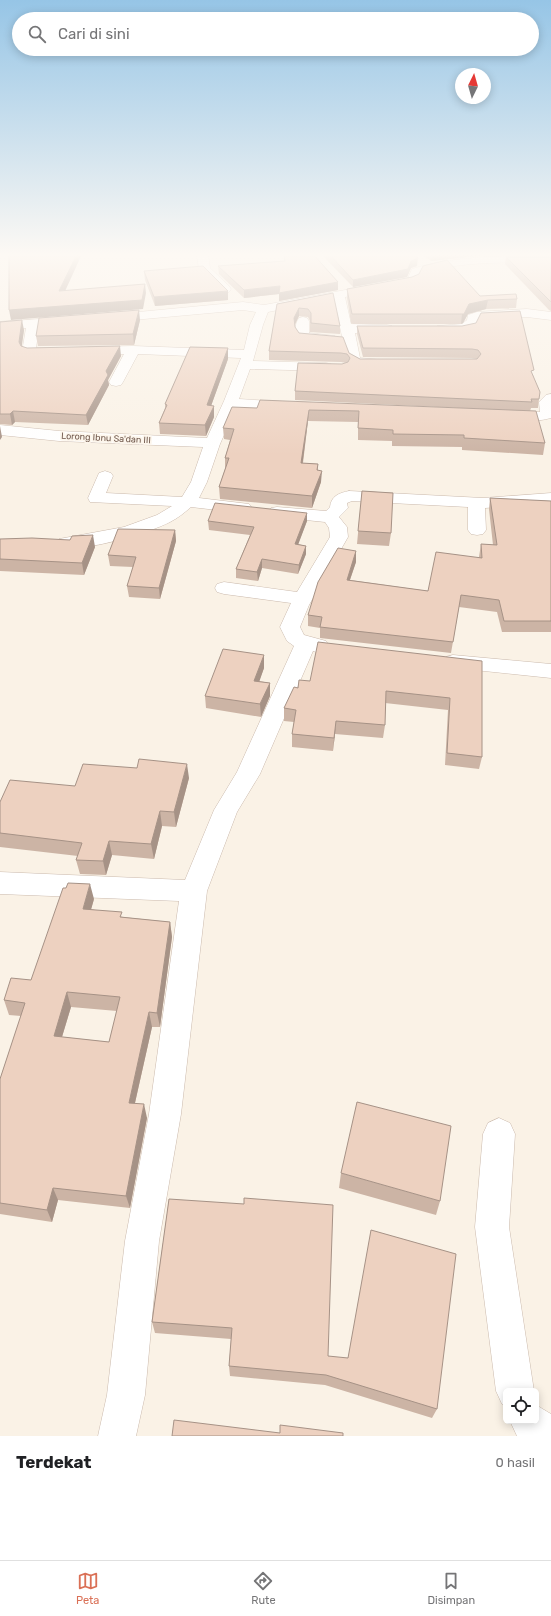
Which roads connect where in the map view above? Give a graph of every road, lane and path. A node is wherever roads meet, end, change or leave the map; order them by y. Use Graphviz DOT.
graph roads {
  1 [pos="68,321"];
  2 [pos="258,321"];
  3 [pos="303,321"];
  4 [pos="344,321"];
  5 [pos="472,321"];
  6 [pos="33,324"];
  7 [pos="0,326"];
  8 [pos="402,329"];
  9 [pos="432,329"];
  10 [pos="348,334"];
  11 [pos="132,350"];
  12 [pos="247,360"];
  13 [pos="395,363"];
  14 [pos="342,367"];
  15 [pos="116,382"];
  16 [pos="551,398"];
  17 [pos="230,403"];
  18 [pos="302,406"];
  19 [pos="548,415"];
  20 [pos="493,416"];
  21 [pos="0,430"];
  22 [pos="212,444"];
  23 [pos="105,476"];
  24 [pos="551,498"];
  25 [pos="187,502"];
  26 [pos="476,502"];
  27 [pos="330,517"];
  28 [pos="477,530"];
  29 [pos="51,544"];
  30 [pos="224,588"];
  31 [pos="303,599"];
  32 [pos="306,643"];
  33 [pos="339,649"];
  34 [pos="435,660"];
  35 [pos="551,671"];
  36 [pos="0,883"];
  37 [pos="194,891"];
  38 [pos="499,1134"];
  39 [pos="515,1388"];
  40 [pos="533,1424"];
  41 [pos="117,1436"];
  42 [pos="548,1436"];
  1 -- 6 [label="street"];
  2 -- 12 [label="street"];
  3 -- 10 [label="street"];
  4 -- 10 [label="street"];
  5 -- 9 [label="street"];
  6 -- 7 [label="street"];
  6 -- 11 [label="street"];
  8 -- 10 [label="street"];
  10 -- 13 [label="street"];
  11 -- 12 [label="street"];
  11 -- 15 [label="street"];
  12 -- 14 [label="street"];
  12 -- 17 [label="street"];
  16 -- 19 [label="street"];
  17 -- 18 [label="street"];
  17 -- 22 [label="street"];
  19 -- 20 [label="street"];
  21 -- 22 [label="street, Lorong Ibnu Sa'dan III"];
  22 -- 25 [label="street"];
  23 -- 25 [label="street"];
  24 -- 26 [label="street"];
  25 -- 27 [label="street"];
  25 -- 29 [label="street"];
  26 -- 27 [label="street"];
  26 -- 28 [label="street"];
  27 -- 31 [label="street"];
  30 -- 31 [label="street"];
  31 -- 32 [label="street"];
  32 -- 33 [label="street"];
  32 -- 37 [label="street"];
  34 -- 35 [label="street"];
  36 -- 37 [label="street"];
  37 -- 41 [label="street"];
  38 -- 39 [label="street"];
  40 -- 42 [label="street"];
}
